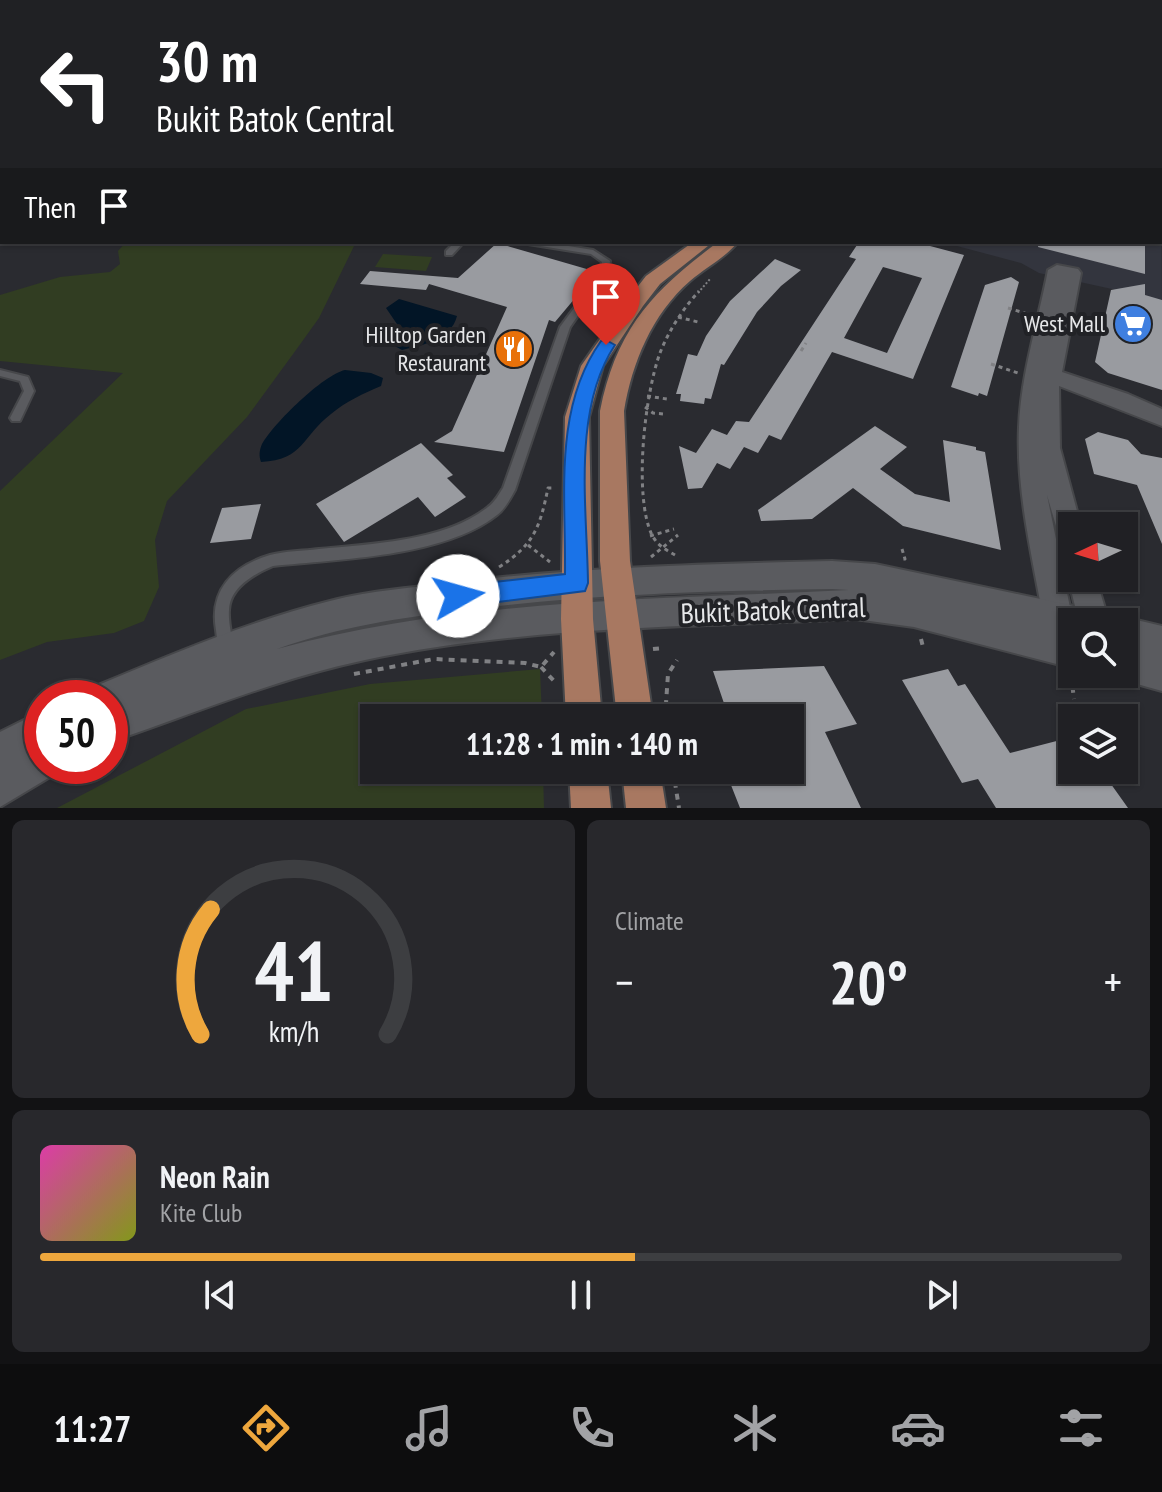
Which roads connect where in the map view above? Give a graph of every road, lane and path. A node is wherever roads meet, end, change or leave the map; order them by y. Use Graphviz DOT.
graph roads {
  1 [pos="458,244"];
  2 [pos="541,244"];
  3 [pos="701,244"];
  4 [pos="726,244"];
  5 [pos="449,253"];
  6 [pos="1064,271"];
  7 [pos="718,272"];
  8 [pos="1008,308"];
  9 [pos="1033,316"];
  10 [pos="678,317"];
  11 [pos="698,322"];
  12 [pos="806,343"];
  13 [pos="801,351"];
  14 [pos="991,364"];
  15 [pos="0,373"];
  16 [pos="1038,378"];
  17 [pos="646,395"];
  18 [pos="667,399"];
  19 [pos="645,407"];
  20 [pos="664,414"];
  21 [pos="16,418"];
  22 [pos="1161,418"];
  23 [pos="1064,512"];
  24 [pos="674,529"];
  25 [pos="678,535"];
  26 [pos="650,536"];
  27 [pos="528,545"];
  28 [pos="660,548"];
  29 [pos="902,549"];
  30 [pos="677,556"];
  31 [pos="893,557"];
  32 [pos="649,559"];
  33 [pos="550,562"];
  34 [pos="617,581"];
  35 [pos="577,583"];
  36 [pos="1060,608"];
  37 [pos="623,615"];
  38 [pos="577,619"];
  39 [pos="1138,636"];
  40 [pos="1058,640"];
  41 [pos="1058,641"];
  42 [pos="1162,642"];
  43 [pos="552,653"];
  44 [pos="677,660"];
  45 [pos="228,665"];
  46 [pos="1138,668"];
  47 [pos="349,674"];
  48 [pos="1162,674"];
  49 [pos="1073,688"];
  50 [pos="128,692"];
  51 [pos="1074,699"];
  52 [pos="583,704"];
  53 [pos="633,704"];
  54 [pos="666,704"];
  55 [pos="128,731"];
  56 [pos="24,739"];
  57 [pos="0,752"];
  58 [pos="24,773"];
  59 [pos="589,784"];
  60 [pos="643,784"];
  61 [pos="675,784"];
  62 [pos="0,788"];
  63 [pos="591,808"];
  64 [pos="646,808"];
  65 [pos="679,808"];
  1 -- 5 [label="lane"];
  2 -- 45 [label="lane"];
  3 -- 35 [label="main road"];
  4 -- 34 [label="main road"];
  6 -- 16 [label="street"];
  7 -- 10 [label="path"];
  8 -- 9 [label="path"];
  10 -- 11 [label="path"];
  10 -- 17 [label="path"];
  12 -- 13 [label="path"];
  14 -- 16 [label="path"];
  15 -- 21 [label="lane"];
  16 -- 22 [label="street"];
  16 -- 23 [label="street"];
  16 -- 36 [label="street"];
  17 -- 18 [label="path"];
  17 -- 19 [label="path"];
  19 -- 20 [label="path"];
  19 -- 26 [label="path"];
  24 -- 26 [label="path"];
  25 -- 28 [label="path"];
  26 -- 28 [label="path"];
  27 -- 33 [label="path"];
  28 -- 30 [label="path"];
  28 -- 32 [label="path"];
  29 -- 31 [label="path"];
  34 -- 35 [label="main road, Bukit Batok Central"];
  34 -- 37 [label="main road"];
  34 -- 40 [label="main road, Bukit Batok Central"];
  35 -- 38 [label="main road"];
  35 -- 45 [label="main road, Bukit Batok Central"];
  37 -- 38 [label="main road, Bukit Batok Central"];
  37 -- 41 [label="main road, Bukit Batok Central"];
  37 -- 53 [label="main road"];
  38 -- 45 [label="main road, Bukit Batok Central"];
  38 -- 52 [label="main road"];
  39 -- 42 [label="main road"];
  43 -- 47 [label="path"];
  44 -- 54 [label="path"];
  45 -- 50 [label="main road"];
  45 -- 55 [label="main road"];
  46 -- 48 [label="main road"];
  49 -- 51 [label="path"];
  56 -- 57 [label="main road"];
  58 -- 62 [label="main road"];
  59 -- 63 [label="main road"];
  60 -- 64 [label="main road"];
  61 -- 65 [label="path"];
}
